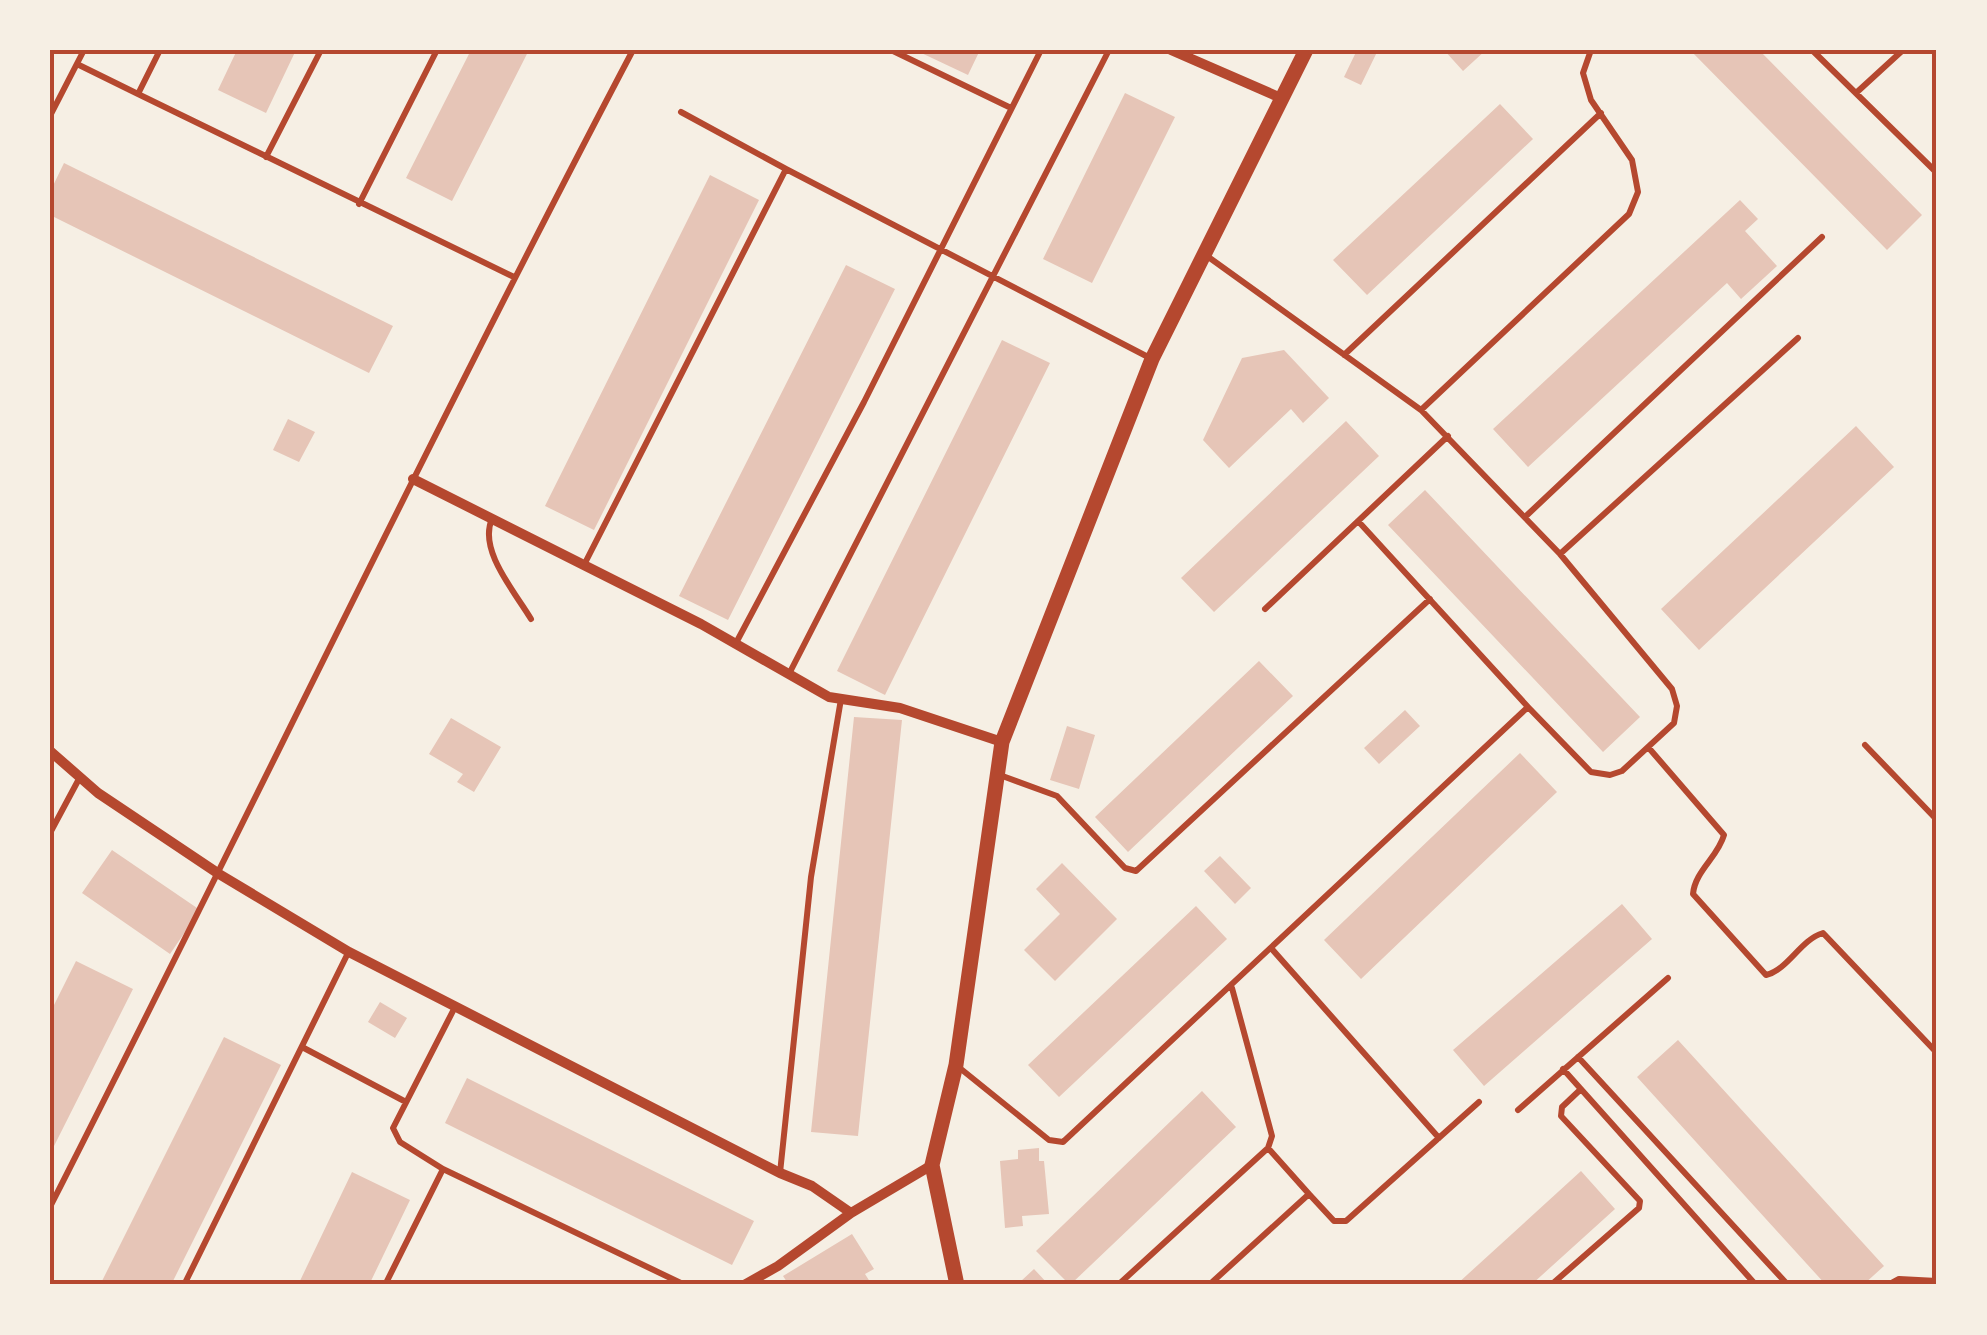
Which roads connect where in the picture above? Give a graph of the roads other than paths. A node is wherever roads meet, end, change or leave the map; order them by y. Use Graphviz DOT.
graph roads {
  1 [pos="84,50"];
  2 [pos="160,50"];
  3 [pos="321,50"];
  4 [pos="437,50"];
  5 [pos="633,50"];
  6 [pos="891,50"];
  7 [pos="1042,50"];
  8 [pos="1109,50"];
  9 [pos="1171,50"];
  10 [pos="1306,50"];
  11 [pos="1591,50"];
  12 [pos="1812,50"];
  13 [pos="1903,50"];
  14 [pos="77,64"];
  15 [pos="1856,92"];
  16 [pos="138,94"];
  17 [pos="1281,98"];
  18 [pos="1012,109"];
  19 [pos="681,112"];
  20 [pos="1602,114"];
  21 [pos="50,116"];
  22 [pos="266,157"];
  23 [pos="786,170"];
  24 [pos="1937,173"];
  25 [pos="359,204"];
  26 [pos="1822,237"];
  27 [pos="940,250"];
  28 [pos="1206,255"];
  29 [pos="514,277"];
  30 [pos="994,278"];
  31 [pos="1798,338"];
  32 [pos="1344,355"];
  33 [pos="1152,360"];
  34 [pos="1422,410"];
  35 [pos="1448,436"];
  36 [pos="412,479"];
  37 [pos="1525,516"];
  38 [pos="492,519"];
  39 [pos="1358,522"];
  40 [pos="1560,554"];
  41 [pos="584,565"];
  42 [pos="1430,599"];
  43 [pos="1265,609"];
  44 [pos="531,620"];
  45 [pos="736,643"];
  46 [pos="789,674"];
  47 [pos="841,699"];
  48 [pos="1528,707"];
  49 [pos="1002,742"];
  50 [pos="1865,745"];
  51 [pos="1648,747"];
  52 [pos="50,751"];
  53 [pos="996,774"];
  54 [pos="80,777"];
  55 [pos="1937,820"];
  56 [pos="50,833"];
  57 [pos="219,874"];
  58 [pos="1271,948"];
  59 [pos="349,952"];
  60 [pos="1668,978"];
  61 [pos="1232,988"];
  62 [pos="456,1006"];
  63 [pos="302,1048"];
  64 [pos="1937,1053"];
  65 [pos="1578,1057"];
  66 [pos="956,1065"];
  67 [pos="1564,1070"];
  68 [pos="1581,1089"];
  69 [pos="406,1102"];
  70 [pos="1480,1102"];
  71 [pos="1518,1110"];
  72 [pos="1439,1138"];
  73 [pos="1268,1148"];
  74 [pos="932,1166"];
  75 [pos="444,1169"];
  76 [pos="780,1173"];
  77 [pos="1310,1194"];
  78 [pos="50,1207"];
  79 [pos="852,1213"];
  80 [pos="1937,1281"];
  81 [pos="184,1285"];
  82 [pos="385,1285"];
  83 [pos="685,1285"];
  84 [pos="744,1285"];
  85 [pos="957,1285"];
  86 [pos="1118,1285"];
  87 [pos="1209,1285"];
  88 [pos="1551,1285"];
  89 [pos="1756,1285"];
  90 [pos="1788,1285"];
  91 [pos="1888,1285"];
  1 -- 14 [label="lane"];
  2 -- 16 [label="lane"];
  3 -- 22 [label="lane"];
  4 -- 25 [label="lane"];
  5 -- 29 [label="lane"];
  6 -- 18 [label="lane"];
  7 -- 18 [label="lane"];
  8 -- 30 [label="lane"];
  9 -- 17 [label="street"];
  10 -- 17 [label="street"];
  11 -- 20 [label="lane"];
  12 -- 15 [label="lane"];
  13 -- 15 [label="lane"];
  14 -- 16 [label="lane"];
  14 -- 21 [label="lane"];
  15 -- 24 [label="lane"];
  16 -- 22 [label="lane"];
  17 -- 28 [label="street"];
  18 -- 27 [label="lane"];
  19 -- 23 [label="lane"];
  20 -- 32 [label="lane"];
  20 -- 34 [label="lane"];
  22 -- 25 [label="lane"];
  23 -- 27 [label="lane"];
  23 -- 41 [label="lane"];
  25 -- 29 [label="lane"];
  26 -- 37 [label="lane"];
  27 -- 30 [label="lane"];
  27 -- 45 [label="lane"];
  28 -- 32 [label="lane"];
  28 -- 33 [label="street"];
  29 -- 36 [label="lane"];
  30 -- 33 [label="lane"];
  30 -- 46 [label="lane"];
  31 -- 40 [label="lane"];
  32 -- 34 [label="lane"];
  33 -- 49 [label="street"];
  34 -- 35 [label="lane"];
  35 -- 37 [label="lane"];
  35 -- 39 [label="lane"];
  36 -- 38 [label="street"];
  36 -- 57 [label="lane"];
  37 -- 40 [label="lane"];
  38 -- 41 [label="street"];
  38 -- 44 [label="lane"];
  39 -- 42 [label="lane"];
  39 -- 43 [label="lane"];
  40 -- 51 [label="lane"];
  41 -- 45 [label="street"];
  42 -- 48 [label="lane"];
  42 -- 53 [label="lane"];
  45 -- 46 [label="street"];
  46 -- 47 [label="street"];
  47 -- 49 [label="street"];
  47 -- 76 [label="lane"];
  48 -- 51 [label="lane"];
  48 -- 58 [label="lane"];
  49 -- 53 [label="street"];
  50 -- 55 [label="lane"];
  51 -- 64 [label="lane"];
  52 -- 54 [label="street"];
  53 -- 66 [label="street"];
  54 -- 56 [label="lane"];
  54 -- 57 [label="street"];
  57 -- 59 [label="street"];
  57 -- 78 [label="lane"];
  58 -- 61 [label="lane"];
  58 -- 72 [label="lane"];
  59 -- 62 [label="street"];
  59 -- 63 [label="lane"];
  60 -- 65 [label="lane"];
  61 -- 66 [label="lane"];
  61 -- 73 [label="lane"];
  62 -- 69 [label="lane"];
  62 -- 76 [label="street"];
  63 -- 69 [label="lane"];
  63 -- 81 [label="lane"];
  65 -- 67 [label="lane"];
  65 -- 90 [label="lane"];
  66 -- 74 [label="street"];
  67 -- 68 [label="lane"];
  67 -- 71 [label="lane"];
  68 -- 88 [label="lane"];
  68 -- 89 [label="lane"];
  69 -- 75 [label="lane"];
  70 -- 72 [label="lane"];
  72 -- 77 [label="lane"];
  73 -- 77 [label="lane"];
  73 -- 86 [label="lane"];
  74 -- 79 [label="street"];
  74 -- 85 [label="street"];
  75 -- 82 [label="lane"];
  75 -- 83 [label="lane"];
  76 -- 79 [label="street"];
  77 -- 87 [label="lane"];
  79 -- 84 [label="street"];
  80 -- 91 [label="lane"];
}
